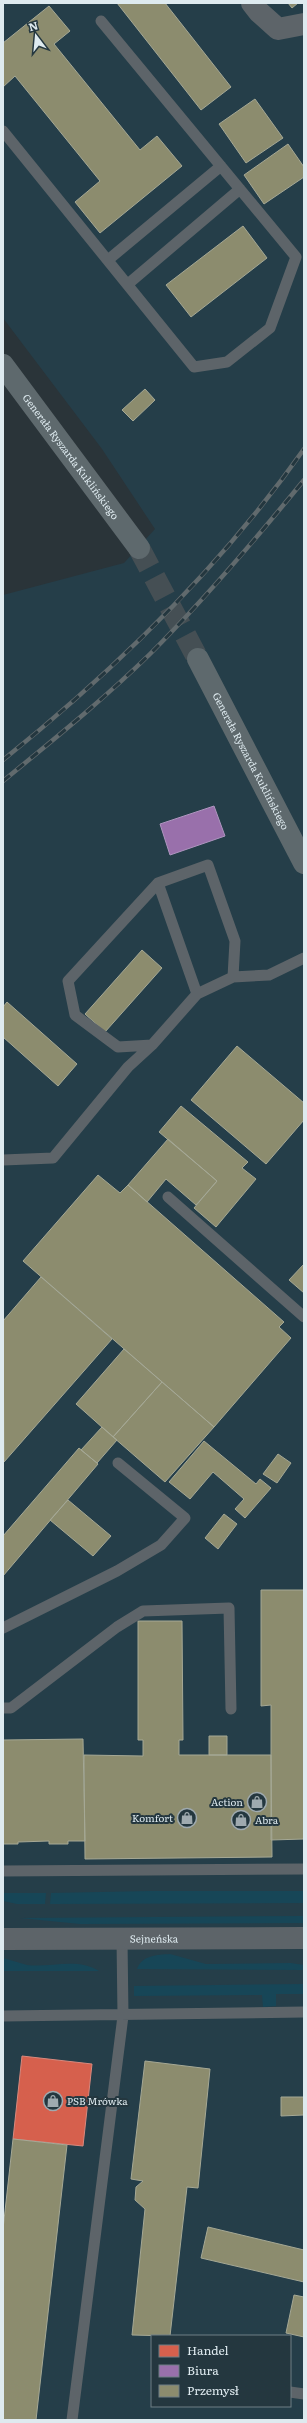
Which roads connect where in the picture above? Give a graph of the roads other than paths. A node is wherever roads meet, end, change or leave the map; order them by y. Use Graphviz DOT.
graph roads {
  1 [pos="252,3"];
  2 [pos="101,21"];
  3 [pos="304,24"];
  4 [pos="3,130"];
  5 [pos="221,166"];
  6 [pos="240,189"];
  7 [pos="108,260"];
  8 [pos="128,284"];
  9 [pos="3,365"];
  10 [pos="139,548"];
  11 [pos="198,659"];
  12 [pos="304,863"];
  13 [pos="158,883"];
  14 [pos="304,958"];
  15 [pos="233,977"];
  16 [pos="197,994"];
  17 [pos="152,1045"];
  18 [pos="3,1160"];
  19 [pos="168,1197"];
  20 [pos="304,1317"];
  21 [pos="118,1463"];
  22 [pos="3,1628"];
  23 [pos="3,1708"];
  24 [pos="231,1709"];
  25 [pos="304,1869"];
  26 [pos="3,1871"];
  27 [pos="304,1938"];
  28 [pos="3,1939"];
  29 [pos="122,1939"];
  30 [pos="304,2012"];
  31 [pos="3,2016"];
  32 [pos="123,2016"];
  33 [pos="291,2392"];
  34 [pos="304,2394"];
  35 [pos="72,2420"];
  1 -- 3 [label="street"];
  2 -- 5 [label="lane"];
  4 -- 7 [label="lane"];
  5 -- 6 [label="lane"];
  5 -- 7 [label="lane"];
  6 -- 8 [label="lane"];
  6 -- 8 [label="lane"];
  7 -- 8 [label="lane"];
  9 -- 10 [label="main road, Generała Ryszarda Kuklińskiego"];
  11 -- 12 [label="main road, Generała Ryszarda Kuklińskiego"];
  13 -- 15 [label="lane"];
  13 -- 16 [label="lane"];
  13 -- 17 [label="lane"];
  14 -- 15 [label="lane"];
  15 -- 16 [label="lane"];
  16 -- 17 [label="lane"];
  17 -- 18 [label="lane"];
  19 -- 20 [label="lane"];
  21 -- 22 [label="lane"];
  23 -- 24 [label="lane"];
  25 -- 26 [label="lane"];
  27 -- 29 [label="street, Sejneńska"];
  28 -- 29 [label="street, Sejneńska"];
  29 -- 32 [label="lane"];
  30 -- 32 [label="lane"];
  31 -- 32 [label="lane"];
  32 -- 35 [label="lane"];
  33 -- 34 [label="lane"];
}
